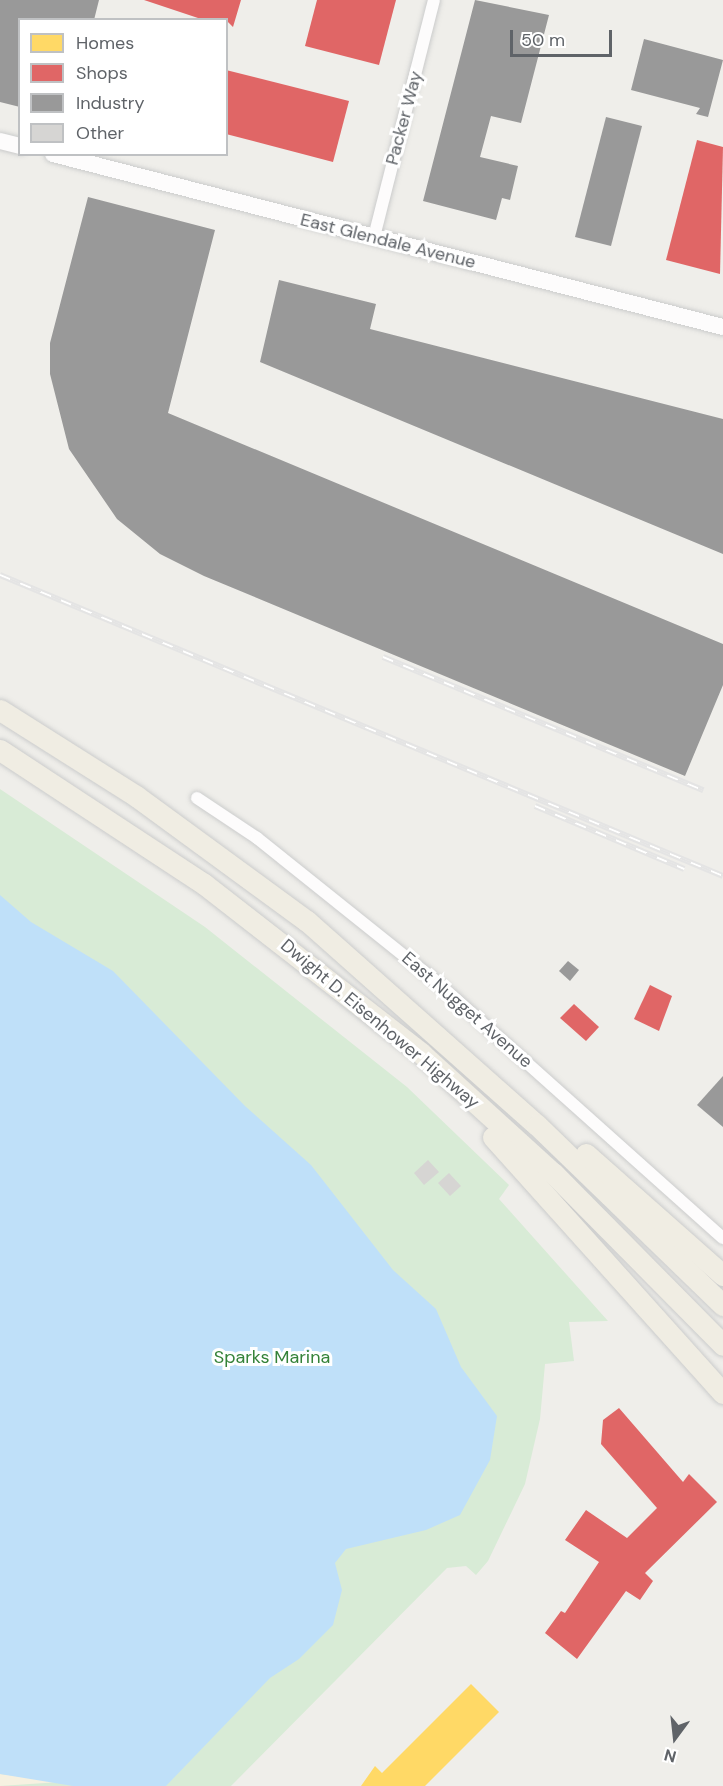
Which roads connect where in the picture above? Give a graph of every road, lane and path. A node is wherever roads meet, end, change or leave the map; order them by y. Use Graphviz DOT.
graph roads {
  1 [pos="434,0"];
  2 [pos="0,141"];
  3 [pos="18,146"];
  4 [pos="61,156"];
  5 [pos="374,237"];
  6 [pos="723,327"];
  7 [pos="0,710"];
  8 [pos="0,750"];
  9 [pos="197,798"];
  10 [pos="307,921"];
  11 [pos="322,973"];
  12 [pos="723,1238"];
  13 [pos="723,1275"];
  14 [pos="723,1305"];
  15 [pos="723,1345"];
  16 [pos="723,1393"];
  1 -- 5 [label="street, Packer Way"];
  2 -- 3 [label="street"];
  4 -- 5 [label="street, East Glendale Avenue"];
  5 -- 6 [label="street, East Glendale Avenue"];
  7 -- 10 [label="highway, Dwight D. Eisenhower Highway"];
  8 -- 11 [label="highway, Dwight D. Eisenhower Highway"];
  9 -- 12 [label="street, East Nugget Avenue"];
  10 -- 13 [label="highway"];
  10 -- 14 [label="highway, Dwight D. Eisenhower Highway"];
  11 -- 15 [label="highway, Dwight D. Eisenhower Highway"];
  11 -- 16 [label="highway"];
}
